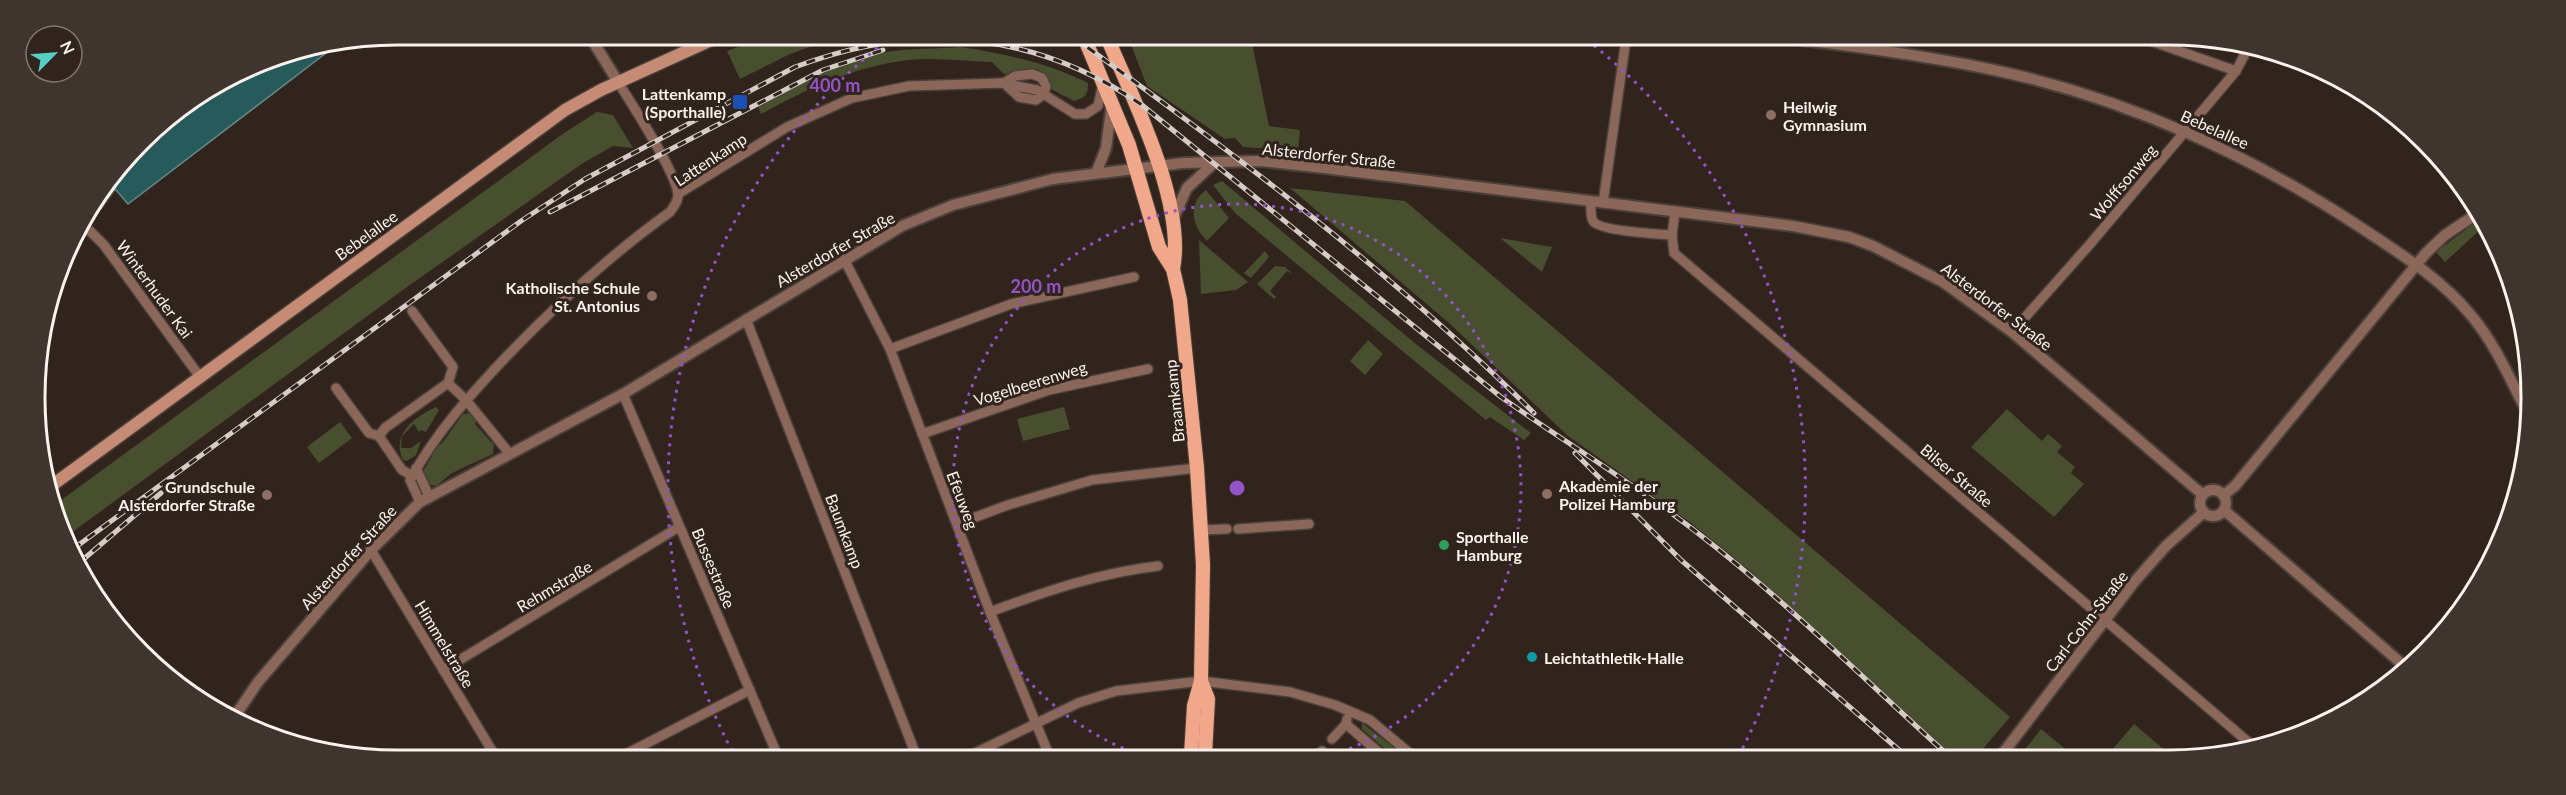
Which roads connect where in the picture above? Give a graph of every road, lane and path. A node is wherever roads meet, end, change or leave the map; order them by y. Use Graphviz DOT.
graph roads {
  1 [pos="595,45"];
  2 [pos="700,45"];
  3 [pos="1087,45"];
  4 [pos="1111,45"];
  5 [pos="1625,45"];
  6 [pos="1840,45"];
  7 [pos="2162,45"];
  8 [pos="2245,54"];
  9 [pos="2236,71"];
  10 [pos="1103,81"];
  11 [pos="618,82"];
  12 [pos="1004,83"];
  13 [pos="1044,94"];
  14 [pos="1112,103"];
  15 [pos="2184,132"];
  16 [pos="1214,163"];
  17 [pos="1159,167"];
  18 [pos="1137,170"];
  19 [pos="1096,173"];
  20 [pos="678,194"];
  21 [pos="1591,202"];
  22 [pos="1603,203"];
  23 [pos="1676,212"];
  24 [pos="2472,217"];
  25 [pos="1173,220"];
  26 [pos="87,230"];
  27 [pos="1672,235"];
  28 [pos="843,259"];
  29 [pos="2416,265"];
  30 [pos="1173,269"];
  31 [pos="1134,277"];
  32 [pos="412,311"];
  33 [pos="746,319"];
  34 [pos="2012,332"];
  35 [pos="890,349"];
  36 [pos="1148,369"];
  37 [pos="200,376"];
  38 [pos="448,383"];
  39 [pos="336,388"];
  40 [pos="623,394"];
  41 [pos="466,400"];
  42 [pos="2521,401"];
  43 [pos="922,434"];
  44 [pos="379,436"];
  45 [pos="509,453"];
  46 [pos="1197,468"];
  47 [pos="414,472"];
  48 [pos="56,483"];
  49 [pos="2203,495"];
  50 [pos="2224,495"];
  51 [pos="424,499"];
  52 [pos="2223,510"];
  53 [pos="2204,512"];
  54 [pos="957,524"];
  55 [pos="1309,524"];
  56 [pos="679,527"];
  57 [pos="1227,529"];
  58 [pos="1238,529"];
  59 [pos="1201,530"];
  60 [pos="371,550"];
  61 [pos="1158,566"];
  62 [pos="990,612"];
  63 [pos="2104,619"];
  64 [pos="2401,663"];
  65 [pos="443,670"];
  66 [pos="1201,681"];
  67 [pos="750,690"];
  68 [pos="1349,711"];
  69 [pos="238,712"];
  70 [pos="1037,723"];
  71 [pos="1346,724"];
  72 [pos="1332,739"];
  73 [pos="2247,741"];
  74 [pos="492,750"];
  75 [pos="634,750"];
  76 [pos="775,750"];
  77 [pos="914,750"];
  78 [pos="981,750"];
  79 [pos="1047,750"];
  80 [pos="1191,750"];
  81 [pos="1205,750"];
  82 [pos="1376,750"];
  83 [pos="1406,750"];
  84 [pos="2005,750"];
  1 -- 11 [label="street"];
  2 -- 11 [label="main road, Bebelallee"];
  3 -- 10 [label="main road, Braamkamp"];
  4 -- 17 [label="main road, Braamkamp"];
  5 -- 22 [label="street"];
  6 -- 15 [label="street, Bebelallee"];
  7 -- 9 [label="street"];
  8 -- 9 [label="street, Wolffsonweg"];
  9 -- 15 [label="street, Wolffsonweg"];
  10 -- 13 [label="street, Lattenkamp"];
  10 -- 14 [label="main road, Braamkamp"];
  11 -- 20 [label="street"];
  11 -- 37 [label="main road, Bebelallee"];
  12 -- 13 [label="street, Lattenkamp"];
  12 -- 13 [label="street, Lattenkamp"];
  12 -- 20 [label="street, Lattenkamp"];
  14 -- 18 [label="main road, Braamkamp"];
  14 -- 19 [label="street"];
  15 -- 29 [label="street, Bebelallee"];
  15 -- 34 [label="street, Wolffsonweg"];
  16 -- 17 [label="street, Alsterdorfer Straße"];
  16 -- 21 [label="street, Alsterdorfer Straße"];
  16 -- 25 [label="street"];
  17 -- 18 [label="street, Alsterdorfer Straße"];
  17 -- 25 [label="main road, Braamkamp"];
  18 -- 19 [label="street, Alsterdorfer Straße"];
  18 -- 30 [label="main road, Braamkamp"];
  19 -- 28 [label="street, Alsterdorfer Straße"];
  20 -- 41 [label="street, Lattenkamp"];
  21 -- 22 [label="street, Alsterdorfer Straße"];
  21 -- 27 [label="street"];
  22 -- 23 [label="street, Alsterdorfer Straße"];
  23 -- 27 [label="street"];
  23 -- 34 [label="street, Alsterdorfer Straße"];
  24 -- 29 [label="street"];
  25 -- 30 [label="main road, Braamkamp"];
  26 -- 37 [label="street, Winterhuder Kai"];
  27 -- 63 [label="street, Bilser Straße"];
  28 -- 33 [label="street, Alsterdorfer Straße"];
  28 -- 35 [label="street, Efeuweg"];
  29 -- 42 [label="street, Bebelallee"];
  29 -- 50 [label="street"];
  30 -- 46 [label="main road, Braamkamp"];
  31 -- 35 [label="street"];
  32 -- 38 [label="street"];
  33 -- 40 [label="street, Alsterdorfer Straße"];
  33 -- 77 [label="street, Baumkamp"];
  34 -- 49 [label="street, Alsterdorfer Straße"];
  35 -- 43 [label="street, Efeuweg"];
  36 -- 43 [label="street, Vogelbeerenweg"];
  37 -- 48 [label="main road, Bebelallee"];
  38 -- 41 [label="street"];
  38 -- 44 [label="street"];
  39 -- 44 [label="street"];
  40 -- 45 [label="street, Alsterdorfer Straße"];
  40 -- 56 [label="street, Bussestraße"];
  41 -- 45 [label="street"];
  41 -- 47 [label="street, Lattenkamp"];
  43 -- 54 [label="street, Efeuweg"];
  44 -- 47 [label="street"];
  45 -- 51 [label="street, Alsterdorfer Straße"];
  46 -- 54 [label="street"];
  46 -- 59 [label="main road, Braamkamp"];
  47 -- 51 [label="street"];
  49 -- 50 [label="street"];
  49 -- 53 [label="street"];
  50 -- 52 [label="street"];
  51 -- 60 [label="street, Alsterdorfer Straße"];
  52 -- 53 [label="street"];
  52 -- 64 [label="street"];
  53 -- 63 [label="street, Carl-Cohn-Straße"];
  54 -- 62 [label="street, Efeuweg"];
  55 -- 58 [label="street"];
  56 -- 65 [label="street, Rehmstraße"];
  56 -- 67 [label="street, Bussestraße"];
  57 -- 59 [label="street"];
  59 -- 66 [label="main road, Braamkamp"];
  60 -- 65 [label="street, Himmelstraße"];
  60 -- 69 [label="street, Alsterdorfer Straße"];
  61 -- 62 [label="street"];
  62 -- 70 [label="street, Efeuweg"];
  63 -- 73 [label="street, Bilser Straße"];
  63 -- 84 [label="street, Carl-Cohn-Straße"];
  65 -- 74 [label="street, Himmelstraße"];
  66 -- 68 [label="street"];
  66 -- 70 [label="street"];
  66 -- 80 [label="main road, Braamkamp"];
  66 -- 81 [label="main road, Braamkamp"];
  67 -- 75 [label="street"];
  67 -- 76 [label="street, Bussestraße"];
  68 -- 71 [label="street"];
  68 -- 83 [label="street"];
  70 -- 78 [label="street"];
  70 -- 79 [label="street, Efeuweg"];
  71 -- 72 [label="street"];
  71 -- 82 [label="street"];
}
